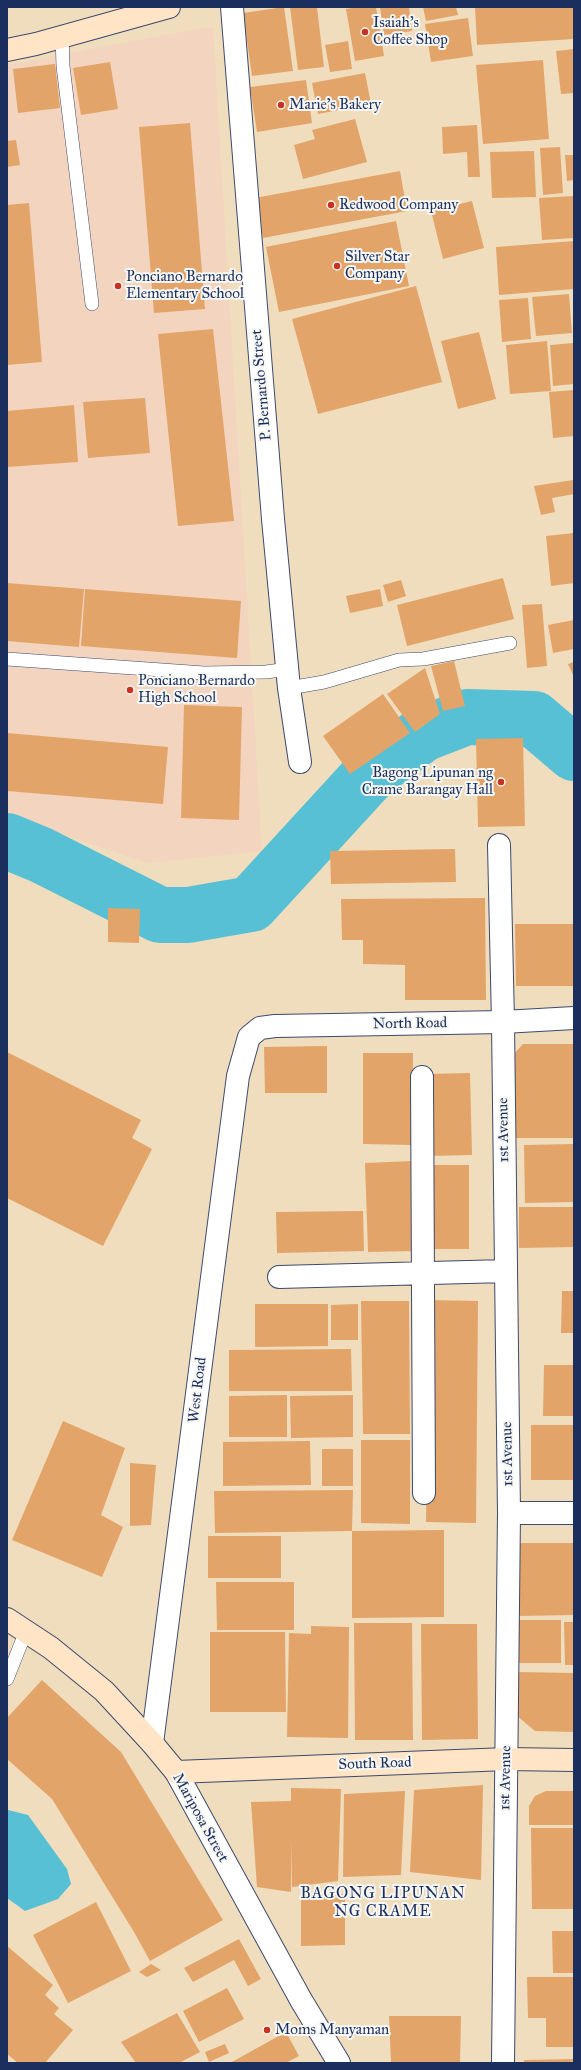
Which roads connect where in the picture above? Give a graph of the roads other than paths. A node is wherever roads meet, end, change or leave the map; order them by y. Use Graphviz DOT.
graph roads {
  1 [pos="169,7"];
  2 [pos="232,7"];
  3 [pos="62,36"];
  4 [pos="7,50"];
  5 [pos="92,304"];
  6 [pos="510,643"];
  7 [pos="7,659"];
  8 [pos="289,679"];
  9 [pos="300,762"];
  10 [pos="499,844"];
  11 [pos="574,1018"];
  12 [pos="503,1022"];
  13 [pos="249,1037"];
  14 [pos="422,1077"];
  15 [pos="506,1271"];
  16 [pos="422,1275"];
  17 [pos="279,1277"];
  18 [pos="424,1493"];
  19 [pos="509,1513"];
  20 [pos="574,1513"];
  21 [pos="7,1619"];
  22 [pos="26,1631"];
  23 [pos="7,1679"];
  24 [pos="152,1743"];
  25 [pos="507,1759"];
  26 [pos="574,1760"];
  27 [pos="176,1772"];
  28 [pos="339,2063"];
  29 [pos="503,2063"];
  1 -- 3 [label="street"];
  2 -- 8 [label="street, P. Bernardo Street"];
  3 -- 4 [label="street"];
  3 -- 5 [label="lane"];
  6 -- 8 [label="lane"];
  7 -- 8 [label="lane"];
  8 -- 9 [label="street, P. Bernardo Street"];
  10 -- 12 [label="street, 1st Avenue"];
  11 -- 12 [label="street, North Road"];
  12 -- 13 [label="street, North Road"];
  12 -- 15 [label="street, 1st Avenue"];
  13 -- 24 [label="street, West Road"];
  14 -- 16 [label="street"];
  15 -- 16 [label="street"];
  15 -- 19 [label="street, 1st Avenue"];
  16 -- 17 [label="street"];
  16 -- 18 [label="street"];
  19 -- 20 [label="street"];
  19 -- 25 [label="street, 1st Avenue"];
  21 -- 22 [label="street, Mariposa Street"];
  22 -- 23 [label="lane"];
  22 -- 24 [label="street, Mariposa Street"];
  24 -- 27 [label="street, Mariposa Street"];
  25 -- 26 [label="street, South Road"];
  25 -- 27 [label="street, South Road"];
  25 -- 29 [label="street, 1st Avenue"];
  27 -- 28 [label="street, Mariposa Street"];
}
